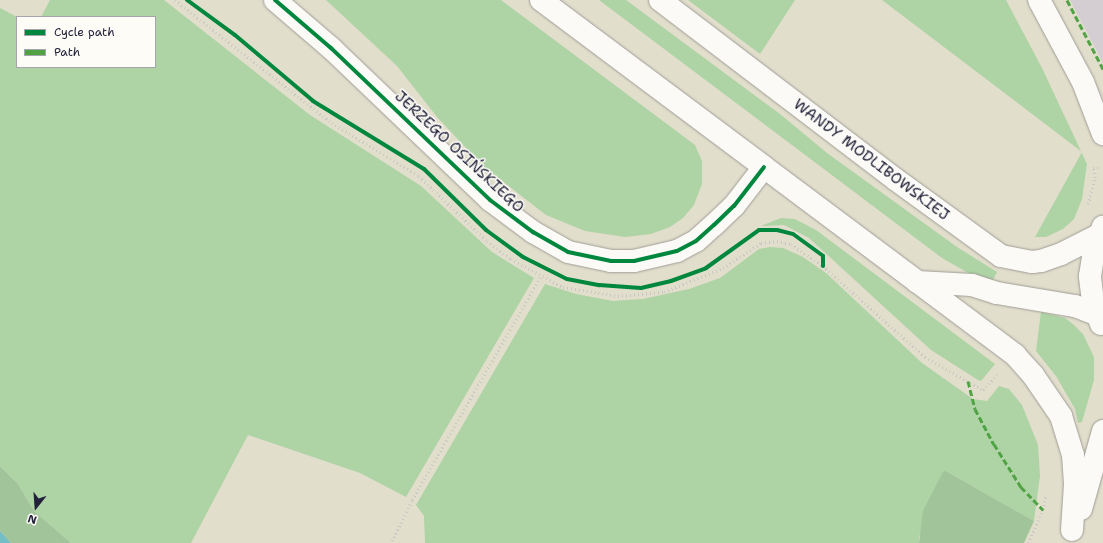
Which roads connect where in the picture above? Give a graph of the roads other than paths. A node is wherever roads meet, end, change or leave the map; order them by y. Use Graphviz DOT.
graph roads {
  1 [pos="275,0"];
  2 [pos="541,0"];
  3 [pos="660,0"];
  4 [pos="1039,0"];
  5 [pos="1083,82"];
  6 [pos="1103,107"];
  7 [pos="1103,134"];
  8 [pos="764,167"];
  9 [pos="1101,231"];
  10 [pos="917,282"];
  11 [pos="1100,321"];
  12 [pos="1103,431"];
  13 [pos="1069,536"];
  1 -- 8 [label="main road, JERZEGO OSIŃSKIEGO"];
  2 -- 8 [label="main road"];
  3 -- 9 [label="main road, WANDY MODLIBOWSKIEJ"];
  4 -- 5 [label="main road"];
  5 -- 6 [label="main road"];
  5 -- 7 [label="main road"];
  8 -- 10 [label="main road"];
  9 -- 11 [label="main road"];
  10 -- 11 [label="main road"];
  10 -- 13 [label="main road"];
  12 -- 13 [label="main road"];
}
